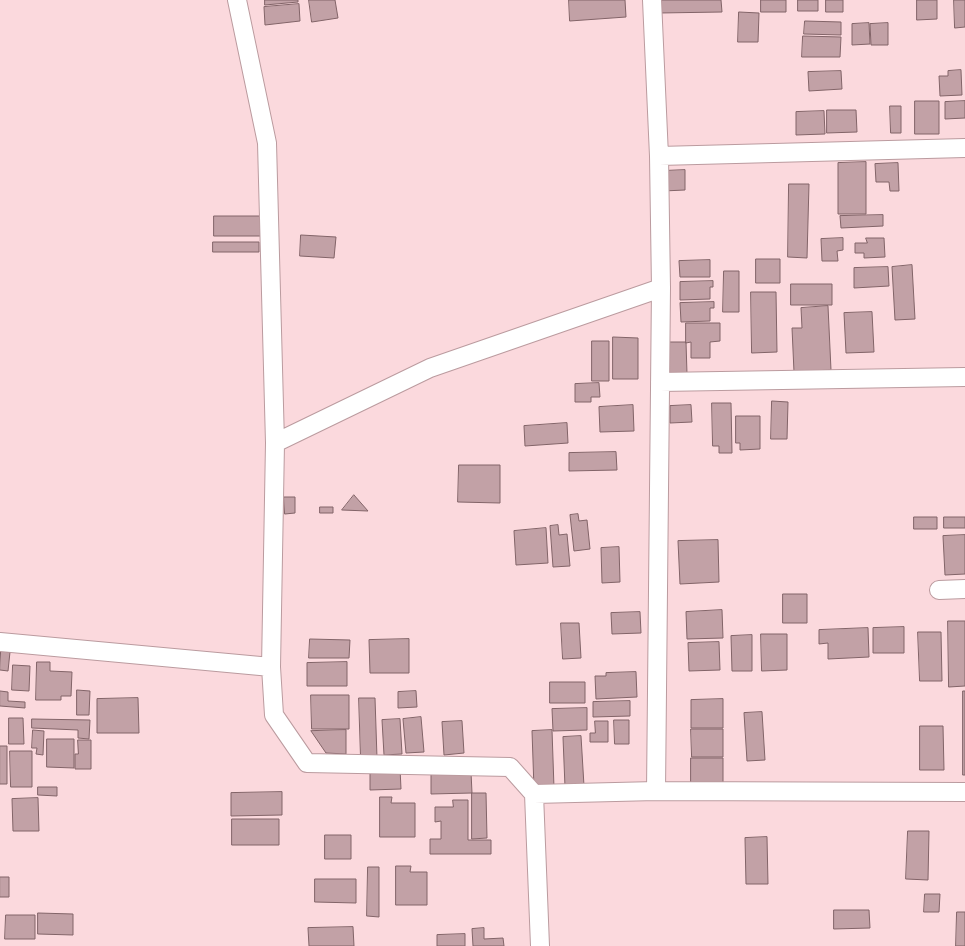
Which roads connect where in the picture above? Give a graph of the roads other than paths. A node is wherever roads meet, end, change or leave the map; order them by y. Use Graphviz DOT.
graph roads {
  1 [pos="237,0"];
  2 [pos="652,0"];
  3 [pos="965,148"];
  4 [pos="659,156"];
  5 [pos="661,288"];
  6 [pos="965,377"];
  7 [pos="660,382"];
  8 [pos="275,443"];
  9 [pos="965,589"];
  10 [pos="939,590"];
  11 [pos="0,642"];
  12 [pos="271,667"];
  13 [pos="656,791"];
  14 [pos="965,792"];
  15 [pos="534,794"];
  16 [pos="540,946"];
  1 -- 8 [label="street"];
  2 -- 4 [label="street"];
  3 -- 4 [label="street"];
  4 -- 5 [label="street"];
  5 -- 7 [label="street"];
  5 -- 8 [label="street"];
  6 -- 7 [label="street"];
  7 -- 13 [label="street"];
  8 -- 12 [label="street"];
  9 -- 10 [label="street"];
  11 -- 12 [label="street"];
  12 -- 15 [label="street"];
  13 -- 14 [label="street"];
  13 -- 15 [label="street"];
  15 -- 16 [label="street"];
}
